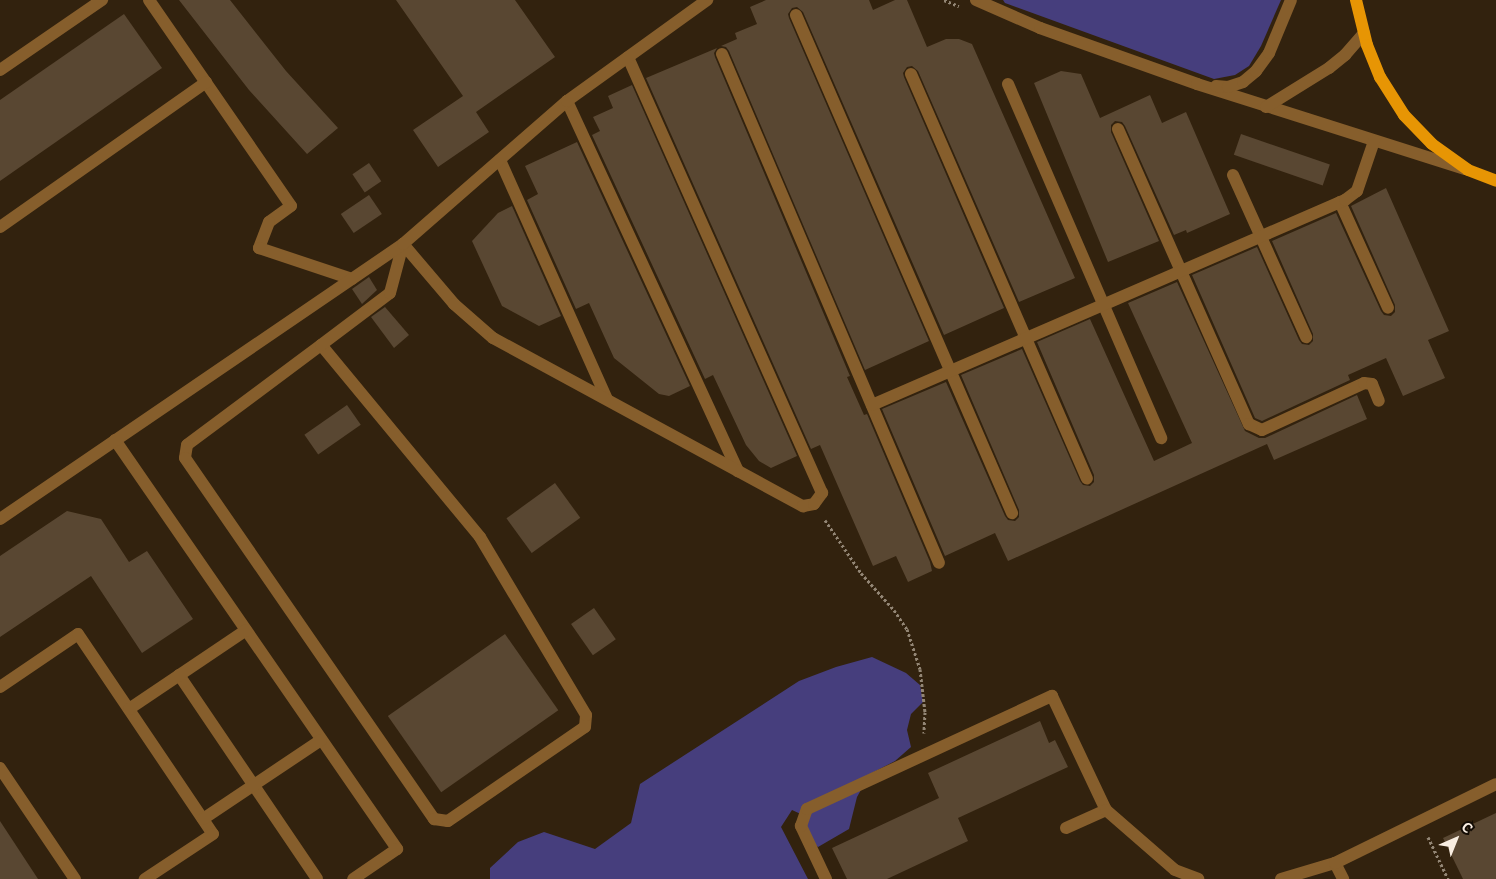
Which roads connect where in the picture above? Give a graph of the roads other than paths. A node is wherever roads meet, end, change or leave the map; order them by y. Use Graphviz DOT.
graph roads {
  1 [pos="102,0"];
  2 [pos="149,0"];
  3 [pos="707,0"];
  4 [pos="976,0"];
  5 [pos="1291,0"];
  6 [pos="1356,0"];
  7 [pos="796,15"];
  8 [pos="1364,33"];
  9 [pos="722,54"];
  10 [pos="628,57"];
  11 [pos="0,70"];
  12 [pos="911,74"];
  13 [pos="206,82"];
  14 [pos="1008,84"];
  15 [pos="1197,84"];
  16 [pos="567,101"];
  17 [pos="1266,107"];
  18 [pos="1118,129"];
  19 [pos="1374,141"];
  20 [pos="500,160"];
  21 [pos="1468,170"];
  22 [pos="1233,176"];
  23 [pos="1496,181"];
  24 [pos="1340,202"];
  25 [pos="0,227"];
  26 [pos="1260,237"];
  27 [pos="404,244"];
  28 [pos="1181,271"];
  29 [pos="352,279"];
  30 [pos="1104,304"];
  31 [pos="1388,308"];
  32 [pos="1306,337"];
  33 [pos="1026,338"];
  34 [pos="321,345"];
  35 [pos="950,371"];
  36 [pos="607,399"];
  37 [pos="1379,401"];
  38 [pos="872,405"];
  39 [pos="1161,438"];
  40 [pos="115,440"];
  41 [pos="738,471"];
  42 [pos="1087,478"];
  43 [pos="1012,513"];
  44 [pos="0,519"];
  45 [pos="939,563"];
  46 [pos="246,630"];
  47 [pos="179,675"];
  48 [pos="0,687"];
  49 [pos="129,709"];
  50 [pos="322,740"];
  51 [pos="0,768"];
  52 [pos="1496,784"];
  53 [pos="254,785"];
  54 [pos="1106,810"];
  55 [pos="203,819"];
  56 [pos="1066,828"];
  57 [pos="1335,863"];
  58 [pos="75,879"];
  59 [pos="146,879"];
  60 [pos="317,879"];
  61 [pos="353,879"];
  62 [pos="826,879"];
  63 [pos="1198,879"];
  64 [pos="1282,879"];
  65 [pos="1343,879"];
  1 -- 11 [label="street"];
  2 -- 13 [label="street"];
  3 -- 10 [label="street"];
  4 -- 15 [label="street"];
  5 -- 15 [label="street"];
  6 -- 8 [label="main road"];
  7 -- 35 [label="street"];
  8 -- 17 [label="street"];
  8 -- 21 [label="main road"];
  9 -- 38 [label="street"];
  10 -- 16 [label="street"];
  10 -- 41 [label="street"];
  12 -- 33 [label="street"];
  13 -- 25 [label="street"];
  13 -- 29 [label="street"];
  14 -- 30 [label="street"];
  15 -- 17 [label="street"];
  16 -- 20 [label="street"];
  16 -- 41 [label="street"];
  17 -- 19 [label="street"];
  18 -- 28 [label="street"];
  19 -- 21 [label="street"];
  19 -- 24 [label="street"];
  20 -- 27 [label="street"];
  20 -- 36 [label="street"];
  21 -- 23 [label="main road"];
  22 -- 26 [label="street"];
  24 -- 26 [label="street"];
  24 -- 31 [label="street"];
  26 -- 28 [label="street"];
  26 -- 32 [label="street"];
  27 -- 29 [label="street"];
  27 -- 34 [label="street"];
  27 -- 36 [label="street"];
  28 -- 30 [label="street"];
  28 -- 37 [label="street"];
  29 -- 40 [label="street"];
  30 -- 33 [label="street"];
  30 -- 39 [label="street"];
  33 -- 35 [label="street"];
  33 -- 42 [label="street"];
  34 -- 34 [label="street"];
  35 -- 38 [label="street"];
  35 -- 43 [label="street"];
  36 -- 41 [label="street"];
  38 -- 45 [label="street"];
  40 -- 44 [label="street"];
  40 -- 46 [label="street"];
  46 -- 47 [label="street"];
  46 -- 50 [label="street"];
  47 -- 49 [label="street"];
  47 -- 53 [label="street"];
  48 -- 49 [label="street"];
  49 -- 55 [label="street"];
  50 -- 53 [label="street"];
  50 -- 61 [label="street"];
  51 -- 58 [label="street"];
  52 -- 57 [label="street"];
  53 -- 55 [label="street"];
  53 -- 60 [label="street"];
  54 -- 56 [label="street"];
  54 -- 62 [label="street"];
  54 -- 63 [label="street"];
  55 -- 59 [label="street"];
  57 -- 64 [label="street"];
  57 -- 65 [label="street"];
}
